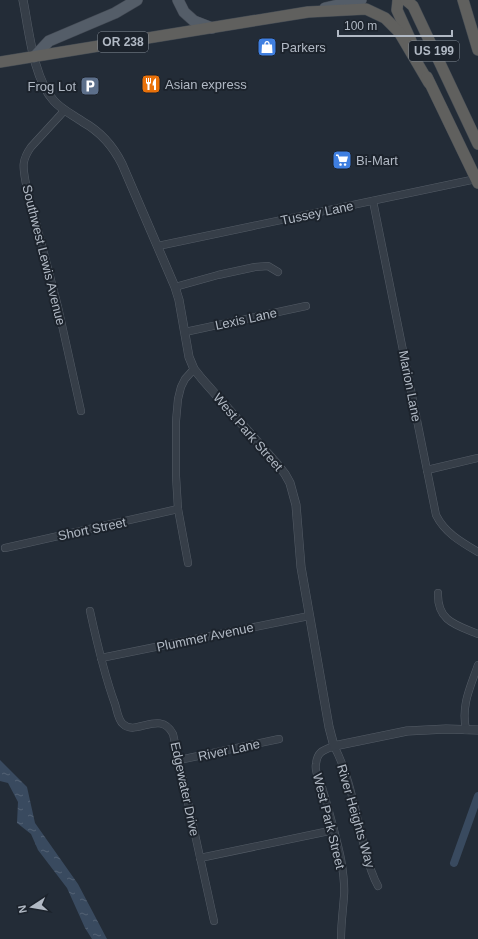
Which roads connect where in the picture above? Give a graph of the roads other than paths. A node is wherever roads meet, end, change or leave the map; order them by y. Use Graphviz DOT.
graph roads {
  1 [pos="23,0"];
  2 [pos="137,0"];
  3 [pos="178,0"];
  4 [pos="361,0"];
  5 [pos="398,0"];
  6 [pos="406,0"];
  7 [pos="463,0"];
  8 [pos="308,12"];
  9 [pos="212,28"];
  10 [pos="478,50"];
  11 [pos="34,57"];
  12 [pos="0,62"];
  13 [pos="429,83"];
  14 [pos="64,111"];
  15 [pos="478,144"];
  16 [pos="477,181"];
  17 [pos="373,201"];
  18 [pos="158,246"];
  19 [pos="278,272"];
  20 [pos="175,287"];
  21 [pos="306,306"];
  22 [pos="185,332"];
  23 [pos="194,369"];
  24 [pos="81,412"];
  25 [pos="478,458"];
  26 [pos="427,470"];
  27 [pos="178,510"];
  28 [pos="5,548"];
  29 [pos="478,552"];
  30 [pos="188,563"];
  31 [pos="438,593"];
  32 [pos="90,611"];
  33 [pos="309,616"];
  34 [pos="478,634"];
  35 [pos="100,658"];
  36 [pos="478,665"];
  37 [pos="466,730"];
  38 [pos="478,730"];
  39 [pos="279,739"];
  40 [pos="334,746"];
  41 [pos="179,760"];
  42 [pos="334,830"];
  43 [pos="200,858"];
  44 [pos="378,886"];
  45 [pos="214,921"];
  46 [pos="341,939"];
  1 -- 11 [label="street, West Park Street"];
  2 -- 11 [label="main road"];
  3 -- 9 [label="main road"];
  4 -- 8 [label="main road, OR 238"];
  5 -- 13 [label="highway, US 199"];
  6 -- 15 [label="highway, US 199"];
  7 -- 10 [label="highway"];
  8 -- 9 [label="highway, OR 238"];
  8 -- 13 [label="highway"];
  9 -- 11 [label="highway, OR 238"];
  11 -- 12 [label="highway"];
  11 -- 14 [label="street, West Park Street"];
  13 -- 16 [label="highway, US 199"];
  14 -- 18 [label="street, West Park Street"];
  14 -- 24 [label="street, Southwest Lewis Avenue"];
  16 -- 17 [label="street, Tussey Lane"];
  17 -- 18 [label="street, Tussey Lane"];
  17 -- 26 [label="street, Marion Lane"];
  18 -- 20 [label="street, West Park Street"];
  19 -- 20 [label="street"];
  20 -- 22 [label="street, West Park Street"];
  21 -- 22 [label="street, Lexis Lane"];
  22 -- 23 [label="street, West Park Street"];
  23 -- 27 [label="street"];
  23 -- 33 [label="street, West Park Street"];
  25 -- 26 [label="street"];
  26 -- 29 [label="street, Marion Lane"];
  27 -- 28 [label="street, Short Street"];
  27 -- 30 [label="street"];
  31 -- 34 [label="street"];
  32 -- 35 [label="street, Edgewater Drive"];
  33 -- 35 [label="street, Plummer Avenue"];
  33 -- 40 [label="street, West Park Street"];
  35 -- 41 [label="street, Edgewater Drive"];
  36 -- 37 [label="street"];
  37 -- 38 [label="street"];
  37 -- 40 [label="street"];
  39 -- 41 [label="street, River Lane"];
  40 -- 42 [label="street, West Park Street"];
  40 -- 44 [label="street, River Heights Way"];
  41 -- 43 [label="street, Edgewater Drive"];
  42 -- 43 [label="street"];
  42 -- 46 [label="street, West Park Street"];
  43 -- 45 [label="street, Edgewater Drive"];
}
